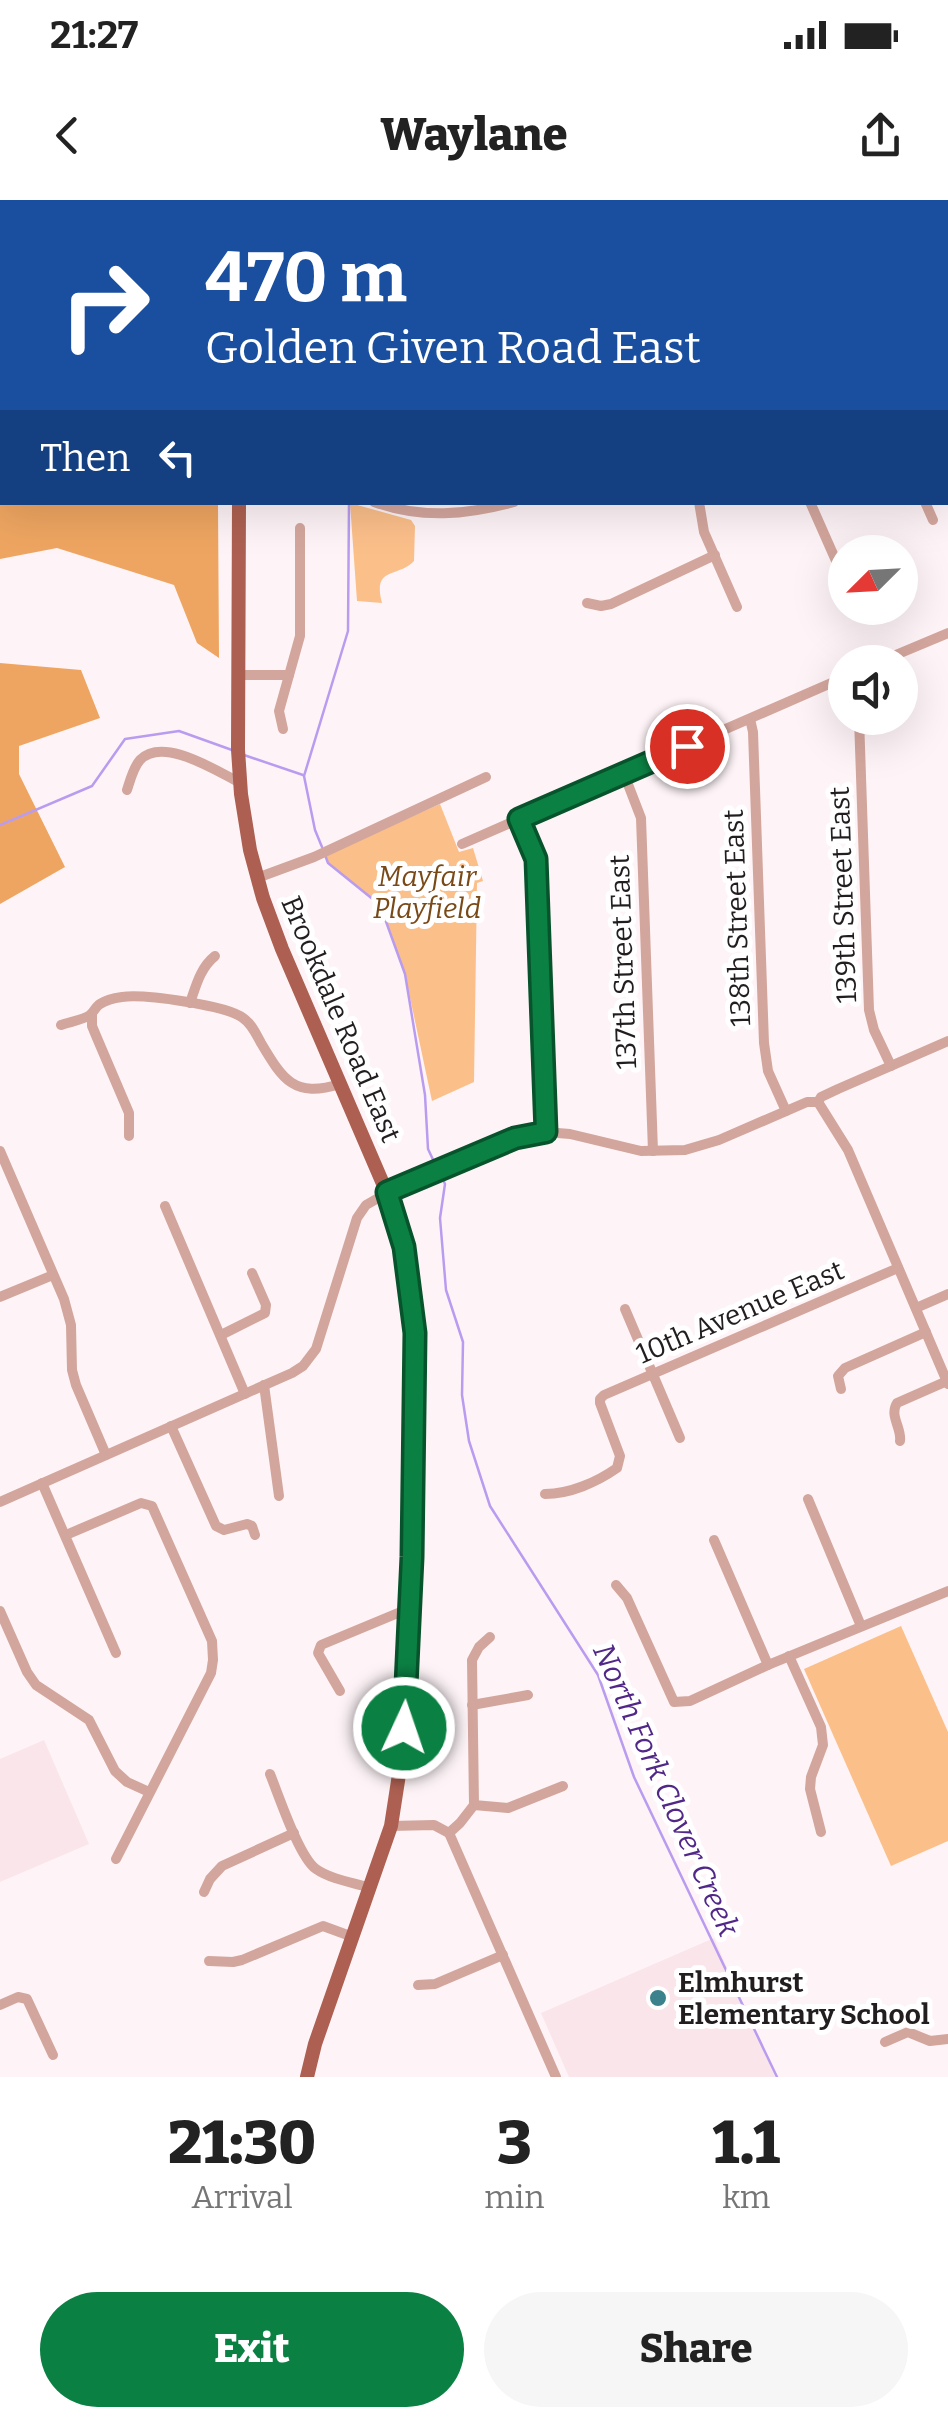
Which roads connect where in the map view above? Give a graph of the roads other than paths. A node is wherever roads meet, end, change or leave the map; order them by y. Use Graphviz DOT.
graph roads {
  1 [pos="239,505"];
  2 [pos="385,505"];
  3 [pos="503,505"];
  4 [pos="699,505"];
  5 [pos="811,505"];
  6 [pos="926,505"];
  7 [pos="455,508"];
  8 [pos="933,520"];
  9 [pos="300,528"];
  10 [pos="828,541"];
  11 [pos="715,555"];
  12 [pos="587,604"];
  13 [pos="737,607"];
  14 [pos="947,636"];
  15 [pos="918,647"];
  16 [pos="288,675"];
  17 [pos="239,676"];
  18 [pos="828,685"];
  19 [pos="750,719"];
  20 [pos="283,729"];
  21 [pos="860,735"];
  22 [pos="624,774"];
  23 [pos="486,777"];
  24 [pos="239,782"];
  25 [pos="126,790"];
  26 [pos="519,819"];
  27 [pos="462,844"];
  28 [pos="257,878"];
  29 [pos="215,956"];
  30 [pos="190,1003"];
  31 [pos="92,1014"];
  32 [pos="61,1025"];
  33 [pos="948,1041"];
  34 [pos="891,1066"];
  35 [pos="340,1084"];
  36 [pos="818,1102"];
  37 [pos="786,1111"];
  38 [pos="546,1132"];
  39 [pos="129,1136"];
  40 [pos="0,1151"];
  41 [pos="652,1151"];
  42 [pos="387,1192"];
  43 [pos="165,1206"];
  44 [pos="898,1268"];
  45 [pos="252,1272"];
  46 [pos="53,1274"];
  47 [pos="948,1294"];
  48 [pos="0,1297"];
  49 [pos="916,1308"];
  50 [pos="625,1309"];
  51 [pos="926,1332"];
  52 [pos="220,1335"];
  53 [pos="652,1373"];
  54 [pos="947,1383"];
  55 [pos="264,1386"];
  56 [pos="841,1389"];
  57 [pos="245,1394"];
  58 [pos="172,1426"];
  59 [pos="680,1438"];
  60 [pos="900,1442"];
  61 [pos="106,1455"];
  62 [pos="42,1484"];
  63 [pos="545,1494"];
  64 [pos="279,1496"];
  65 [pos="808,1499"];
  66 [pos="0,1502"];
  67 [pos="66,1535"];
  68 [pos="255,1535"];
  69 [pos="714,1540"];
  70 [pos="616,1585"];
  71 [pos="948,1591"];
  72 [pos="410,1608"];
  73 [pos="0,1612"];
  74 [pos="862,1626"];
  75 [pos="490,1637"];
  76 [pos="116,1654"];
  77 [pos="789,1656"];
  78 [pos="768,1665"];
  79 [pos="340,1691"];
  80 [pos="528,1695"];
  81 [pos="472,1705"];
  82 [pos="270,1774"];
  83 [pos="563,1786"];
  84 [pos="148,1792"];
  85 [pos="474,1806"];
  86 [pos="390,1826"];
  87 [pos="449,1832"];
  88 [pos="822,1832"];
  89 [pos="294,1833"];
  90 [pos="116,1858"];
  91 [pos="370,1888"];
  92 [pos="204,1892"];
  93 [pos="353,1937"];
  94 [pos="504,1955"];
  95 [pos="209,1961"];
  96 [pos="418,1985"];
  97 [pos="0,2005"];
  98 [pos="948,2039"];
  99 [pos="885,2042"];
  100 [pos="53,2055"];
  101 [pos="308,2077"];
  102 [pos="556,2077"];
  1 -- 17 [label="main road, Brookdale Road East"];
  2 -- 7 [label="street"];
  3 -- 7 [label="street"];
  4 -- 11 [label="street"];
  5 -- 10 [label="street"];
  6 -- 8 [label="street"];
  9 -- 16 [label="street"];
  11 -- 12 [label="street"];
  11 -- 13 [label="street"];
  14 -- 15 [label="street"];
  16 -- 17 [label="street"];
  16 -- 20 [label="street"];
  17 -- 24 [label="main road, Brookdale Road East"];
  18 -- 19 [label="street"];
  19 -- 22 [label="street"];
  19 -- 37 [label="street, 138th Street East"];
  21 -- 34 [label="street, 139th Street East"];
  22 -- 26 [label="street"];
  22 -- 41 [label="street, 137th Street East"];
  23 -- 28 [label="street"];
  24 -- 25 [label="street"];
  24 -- 28 [label="main road, Brookdale Road East"];
  26 -- 27 [label="street"];
  26 -- 38 [label="street"];
  28 -- 35 [label="main road, Brookdale Road East"];
  29 -- 30 [label="street"];
  30 -- 31 [label="street"];
  30 -- 35 [label="street"];
  31 -- 32 [label="street"];
  31 -- 39 [label="street"];
  33 -- 34 [label="street"];
  34 -- 36 [label="street"];
  35 -- 42 [label="main road, Brookdale Road East"];
  36 -- 37 [label="street"];
  36 -- 44 [label="street"];
  37 -- 41 [label="street"];
  38 -- 41 [label="street"];
  38 -- 42 [label="street"];
  40 -- 46 [label="street"];
  42 -- 55 [label="street"];
  42 -- 72 [label="main road, Brookdale Road East"];
  43 -- 52 [label="street"];
  44 -- 49 [label="street"];
  44 -- 53 [label="street, 10th Avenue East"];
  45 -- 52 [label="street"];
  46 -- 48 [label="street"];
  46 -- 61 [label="street"];
  47 -- 49 [label="street"];
  49 -- 51 [label="street"];
  50 -- 53 [label="street"];
  51 -- 54 [label="street"];
  51 -- 56 [label="street"];
  52 -- 57 [label="street"];
  53 -- 59 [label="street"];
  53 -- 63 [label="street, 10th Avenue East"];
  54 -- 60 [label="street"];
  55 -- 57 [label="street"];
  55 -- 64 [label="street"];
  57 -- 58 [label="street"];
  58 -- 61 [label="street"];
  58 -- 68 [label="street"];
  61 -- 62 [label="street"];
  62 -- 66 [label="street"];
  62 -- 67 [label="street"];
  65 -- 74 [label="street"];
  67 -- 76 [label="street"];
  67 -- 84 [label="street"];
  69 -- 78 [label="street"];
  70 -- 78 [label="street"];
  71 -- 74 [label="street"];
  72 -- 79 [label="street"];
  72 -- 86 [label="main road, Brookdale Road East"];
  73 -- 84 [label="street"];
  74 -- 77 [label="street"];
  75 -- 81 [label="street"];
  77 -- 78 [label="street"];
  77 -- 88 [label="street"];
  80 -- 81 [label="street"];
  81 -- 85 [label="street"];
  82 -- 89 [label="street"];
  83 -- 85 [label="street"];
  84 -- 90 [label="street"];
  85 -- 87 [label="street"];
  86 -- 87 [label="street"];
  86 -- 91 [label="main road, Brookdale Road East"];
  87 -- 94 [label="street"];
  89 -- 91 [label="street"];
  89 -- 92 [label="street"];
  91 -- 93 [label="main road, Brookdale Road East"];
  93 -- 95 [label="street"];
  93 -- 101 [label="main road, Brookdale Road East"];
  94 -- 96 [label="street"];
  94 -- 102 [label="street"];
  97 -- 100 [label="street"];
  98 -- 99 [label="street"];
}
